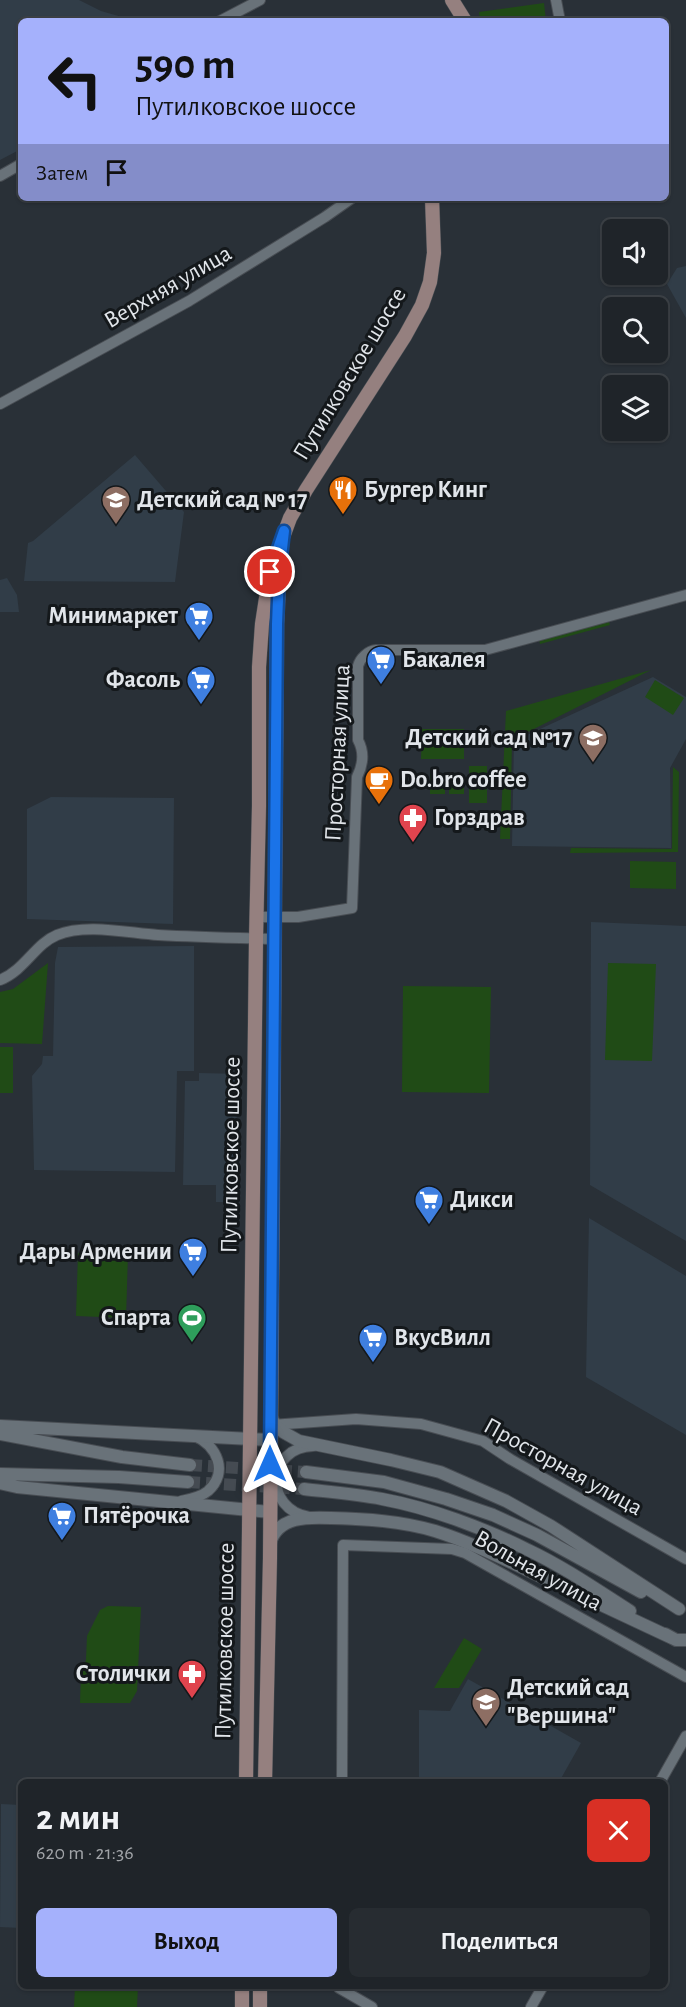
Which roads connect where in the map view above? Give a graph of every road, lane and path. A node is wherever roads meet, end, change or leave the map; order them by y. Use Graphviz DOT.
graph roads {
  1 [pos="260,0"];
  2 [pos="452,0"];
  3 [pos="556,0"];
  4 [pos="226,18"];
  5 [pos="463,18"];
  6 [pos="559,18"];
  7 [pos="18,166"];
  8 [pos="0,176"];
  9 [pos="348,201"];
  10 [pos="432,201"];
  11 [pos="0,404"];
  12 [pos="284,531"];
  13 [pos="686,595"];
  14 [pos="256,917"];
  15 [pos="274,917"];
  16 [pos="256,939"];
  17 [pos="273,939"];
  18 [pos="0,980"];
  19 [pos="272,1422"];
  20 [pos="0,1426"];
  21 [pos="0,1434"];
  22 [pos="195,1436"];
  23 [pos="250,1439"];
  24 [pos="270,1440"];
  25 [pos="316,1445"];
  26 [pos="189,1465"];
  27 [pos="306,1472"];
  28 [pos="0,1474"];
  29 [pos="188,1482"];
  30 [pos="0,1483"];
  31 [pos="304,1489"];
  32 [pos="178,1502"];
  33 [pos="249,1511"];
  34 [pos="270,1512"];
  35 [pos="310,1517"];
  36 [pos="270,1544"];
  37 [pos="686,1559"];
  38 [pos="682,1610"];
  39 [pos="672,1638"];
  40 [pos="686,1640"];
  41 [pos="686,1677"];
  42 [pos="686,1736"];
  43 [pos="246,1779"];
  44 [pos="266,1779"];
  45 [pos="342,1779"];
  46 [pos="662,1779"];
  47 [pos="242,1989"];
  48 [pos="260,1989"];
  49 [pos="341,1989"];
  50 [pos="541,1989"];
  51 [pos="242,2007"];
  52 [pos="260,2007"];
  53 [pos="372,2007"];
  54 [pos="531,2007"];
  1 -- 4 [label="street"];
  2 -- 5 [label="main road"];
  3 -- 6 [label="street"];
  7 -- 8 [label="street"];
  9 -- 11 [label="street, Верхняя улица"];
  10 -- 12 [label="main road, Путилковское шоссе"];
  12 -- 14 [label="main road, Путилковское шоссе"];
  12 -- 15 [label="main road, Путилковское шоссе"];
  13 -- 15 [label="street, Просторная улица"];
  14 -- 15 [label="street, Просторная улица"];
  14 -- 16 [label="main road, Путилковское шоссе"];
  15 -- 17 [label="main road, Путилковское шоссе"];
  16 -- 17 [label="street"];
  16 -- 18 [label="street"];
  16 -- 23 [label="main road, Путилковское шоссе"];
  17 -- 19 [label="main road, Путилковское шоссе"];
  19 -- 24 [label="main road, Путилковское шоссе"];
  19 -- 25 [label="street"];
  19 -- 37 [label="street, Просторная улица"];
  20 -- 22 [label="street"];
  21 -- 26 [label="street"];
  22 -- 23 [label="street"];
  22 -- 32 [label="street"];
  23 -- 24 [label="street"];
  23 -- 33 [label="main road, Путилковское шоссе"];
  24 -- 34 [label="main road, Путилковское шоссе"];
  25 -- 35 [label="street"];
  25 -- 38 [label="street"];
  27 -- 38 [label="street"];
  28 -- 29 [label="street"];
  30 -- 32 [label="street"];
  31 -- 39 [label="street"];
  32 -- 33 [label="street"];
  33 -- 34 [label="street"];
  33 -- 43 [label="main road, Путилковское шоссе"];
  34 -- 36 [label="main road, Путилковское шоссе"];
  35 -- 36 [label="street"];
  35 -- 39 [label="street"];
  36 -- 44 [label="main road, Путилковское шоссе"];
  39 -- 40 [label="street"];
  41 -- 45 [label="street, Вольная улица"];
  42 -- 46 [label="street"];
  47 -- 51 [label="main road"];
  48 -- 52 [label="main road"];
  49 -- 53 [label="street"];
  50 -- 54 [label="street"];
}
